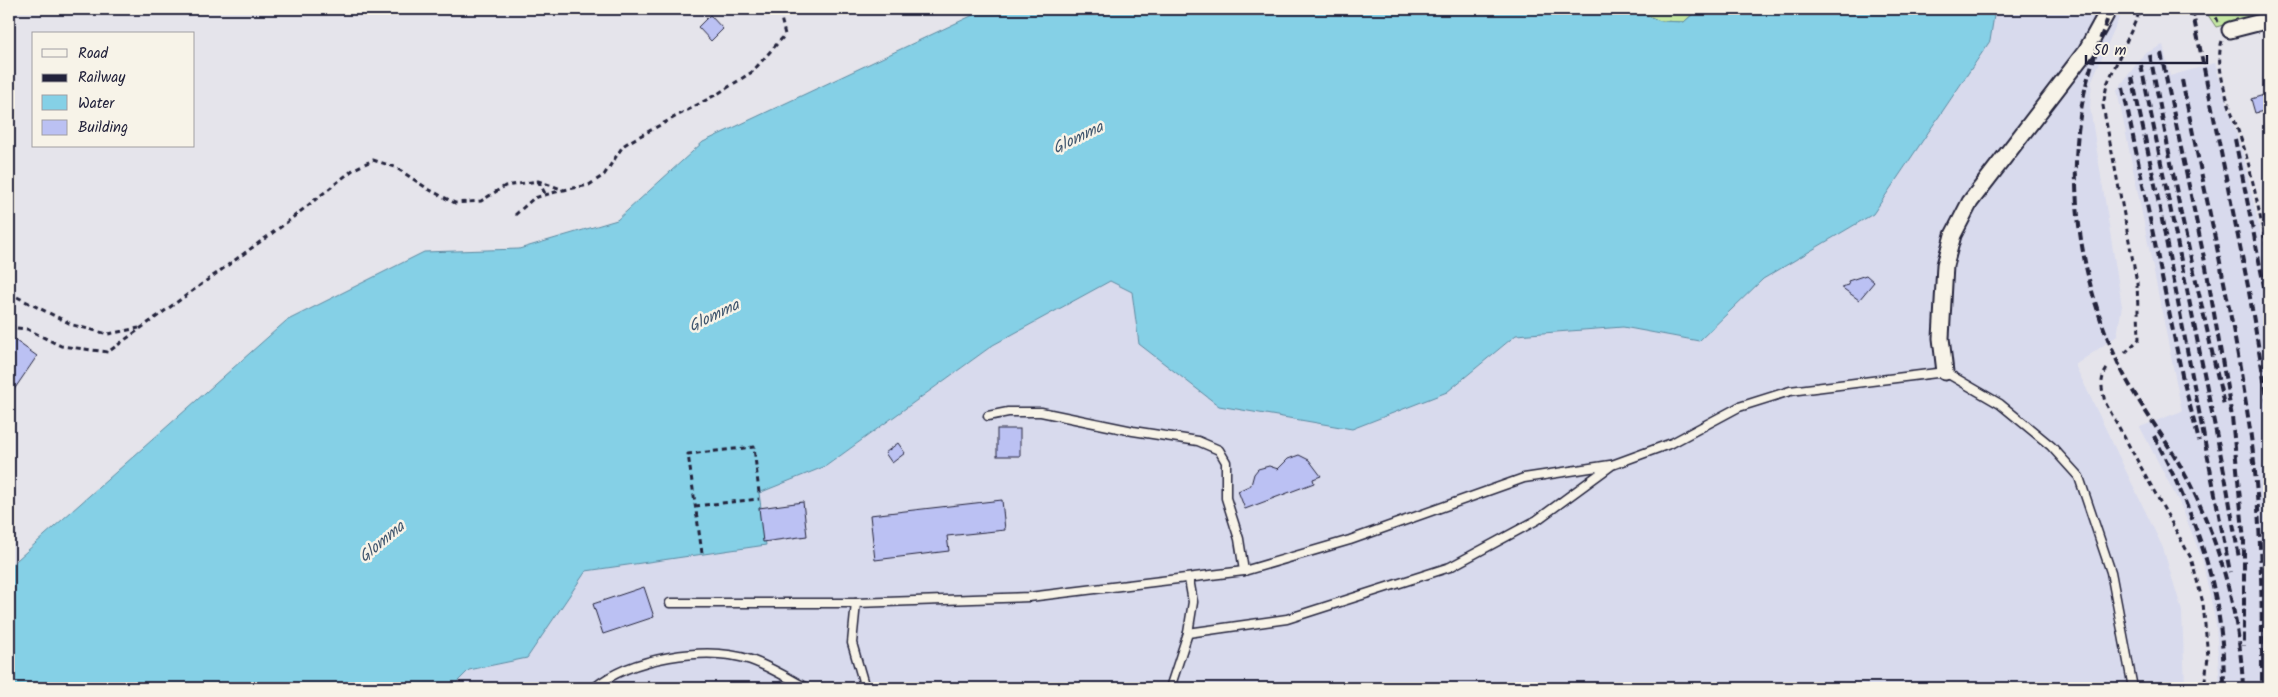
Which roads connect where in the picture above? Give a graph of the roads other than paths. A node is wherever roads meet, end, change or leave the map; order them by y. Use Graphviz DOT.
graph roads {
  1 [pos="2109,9"];
  2 [pos="2269,20"];
  3 [pos="2230,30"];
  4 [pos="1946,372"];
  5 [pos="988,416"];
  6 [pos="1612,465"];
  7 [pos="1244,571"];
  8 [pos="1189,579"];
  9 [pos="670,603"];
  10 [pos="856,603"];
  11 [pos="1188,633"];
  12 [pos="594,688"];
  13 [pos="806,688"];
  14 [pos="865,688"];
  15 [pos="1170,688"];
  16 [pos="2133,688"];
  1 -- 4 [label="street"];
  2 -- 3 [label="street"];
  4 -- 6 [label="lane"];
  4 -- 16 [label="lane"];
  5 -- 7 [label="lane"];
  6 -- 7 [label="lane"];
  6 -- 11 [label="lane"];
  7 -- 8 [label="lane"];
  8 -- 10 [label="lane"];
  8 -- 11 [label="lane"];
  9 -- 10 [label="lane"];
  10 -- 14 [label="lane"];
  11 -- 15 [label="lane"];
  12 -- 13 [label="lane"];
}
